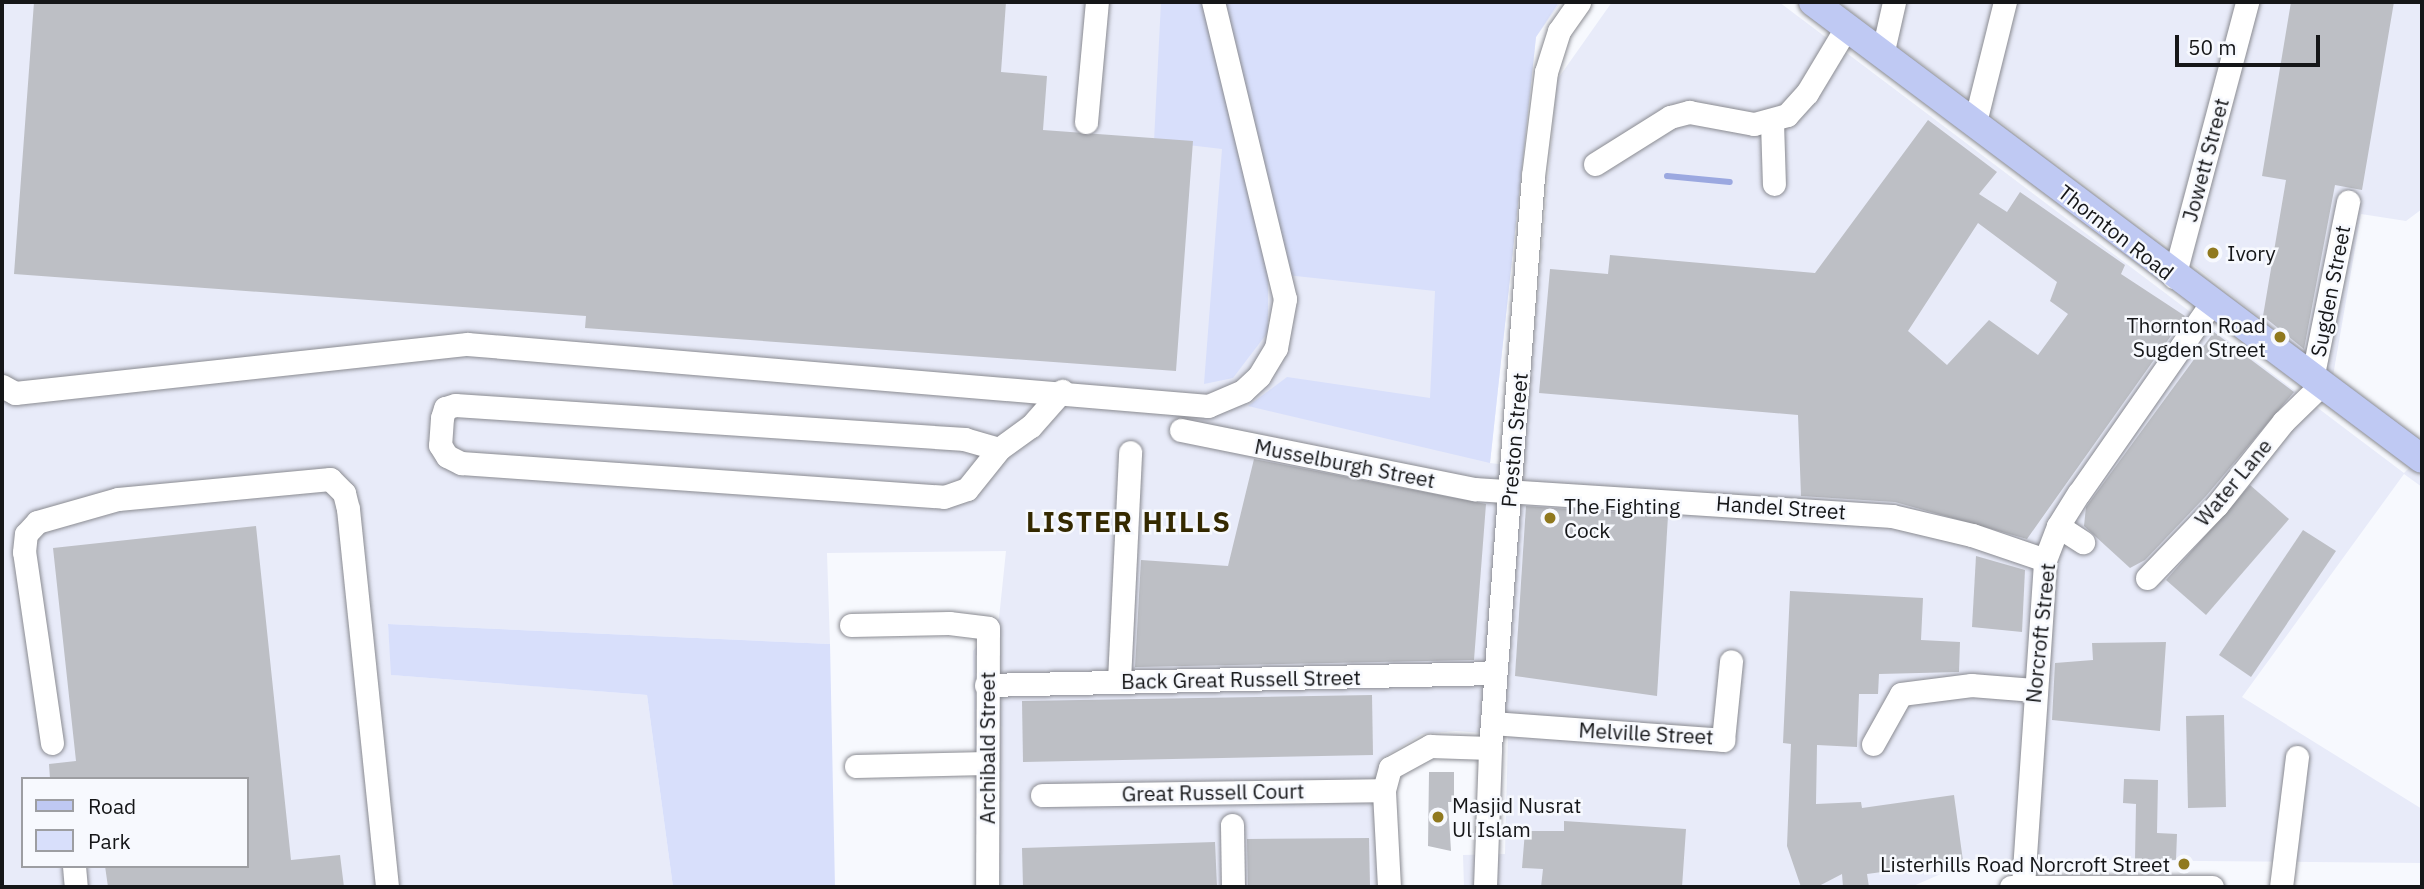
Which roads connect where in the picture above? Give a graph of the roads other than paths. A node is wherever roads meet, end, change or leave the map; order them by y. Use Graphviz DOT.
graph roads {
  1 [pos="1097,2"];
  2 [pos="1213,2"];
  3 [pos="1579,2"];
  4 [pos="1812,2"];
  5 [pos="1894,2"];
  6 [pos="2005,2"];
  7 [pos="2247,2"];
  8 [pos="1846,28"];
  9 [pos="1882,55"];
  10 [pos="1086,122"];
  11 [pos="1772,122"];
  12 [pos="1975,122"];
  13 [pos="1595,164"];
  14 [pos="1774,184"];
  15 [pos="2348,202"];
  16 [pos="2174,277"];
  17 [pos="2211,304"];
  18 [pos="2316,383"];
  19 [pos="2,386"];
  20 [pos="1062,391"];
  21 [pos="1181,430"];
  22 [pos="999,449"];
  23 [pos="1130,452"];
  24 [pos="2422,459"];
  25 [pos="1510,493"];
  26 [pos="2058,526"];
  27 [pos="2083,542"];
  28 [pos="2045,560"];
  29 [pos="2147,578"];
  30 [pos="850,625"];
  31 [pos="1731,662"];
  32 [pos="1495,673"];
  33 [pos="1119,680"];
  34 [pos="986,685"];
  35 [pos="2034,690"];
  36 [pos="1493,723"];
  37 [pos="52,743"];
  38 [pos="1873,744"];
  39 [pos="1490,748"];
  40 [pos="2297,757"];
  41 [pos="986,763"];
  42 [pos="856,766"];
  43 [pos="1384,790"];
  44 [pos="1042,795"];
  45 [pos="1233,808"];
  46 [pos="74,868"];
  47 [pos="2017,886"];
  48 [pos="2082,886"];
  49 [pos="76,887"];
  50 [pos="387,887"];
  51 [pos="987,887"];
  52 [pos="1233,887"];
  53 [pos="1389,887"];
  54 [pos="1485,887"];
  55 [pos="2212,887"];
  56 [pos="2281,887"];
  1 -- 10 [label="street"];
  2 -- 20 [label="street"];
  3 -- 25 [label="street, Preston Street"];
  4 -- 8 [label="main road, Thornton Road"];
  5 -- 9 [label="street"];
  6 -- 12 [label="street"];
  7 -- 16 [label="street, Jowett Street"];
  8 -- 9 [label="main road, Thornton Road"];
  8 -- 11 [label="street"];
  9 -- 12 [label="main road, Thornton Road"];
  11 -- 13 [label="street"];
  11 -- 14 [label="street"];
  12 -- 16 [label="main road, Thornton Road"];
  15 -- 18 [label="street, Sugden Street"];
  16 -- 17 [label="main road, Thornton Road"];
  17 -- 18 [label="main road, Thornton Road"];
  17 -- 26 [label="street, Norcroft Street"];
  18 -- 24 [label="main road, Thornton Road"];
  18 -- 29 [label="street, Water Lane"];
  19 -- 20 [label="street"];
  20 -- 22 [label="street"];
  21 -- 25 [label="street, Musselburgh Street"];
  22 -- 22 [label="street"];
  23 -- 33 [label="street"];
  25 -- 28 [label="street, Handel Street"];
  25 -- 32 [label="street, Preston Street"];
  26 -- 27 [label="street"];
  26 -- 28 [label="street, Norcroft Street"];
  28 -- 35 [label="street, Norcroft Street"];
  30 -- 34 [label="street, Archibald Street"];
  31 -- 36 [label="street, Melville Street"];
  32 -- 33 [label="street, Back Great Russell Street"];
  32 -- 36 [label="street, Preston Street"];
  33 -- 34 [label="street, Back Great Russell Street"];
  34 -- 41 [label="street, Archibald Street"];
  35 -- 38 [label="street"];
  35 -- 47 [label="street, Norcroft Street"];
  36 -- 39 [label="street, Preston Street"];
  37 -- 50 [label="street"];
  39 -- 43 [label="street"];
  39 -- 54 [label="street, Preston Street"];
  40 -- 56 [label="street"];
  41 -- 42 [label="street"];
  41 -- 51 [label="street, Archibald Street"];
  43 -- 45 [label="street, Great Russell Court"];
  43 -- 53 [label="street"];
  44 -- 45 [label="street, Great Russell Court"];
  45 -- 52 [label="street"];
  46 -- 49 [label="street"];
  47 -- 48 [label="street"];
  48 -- 55 [label="street"];
}
